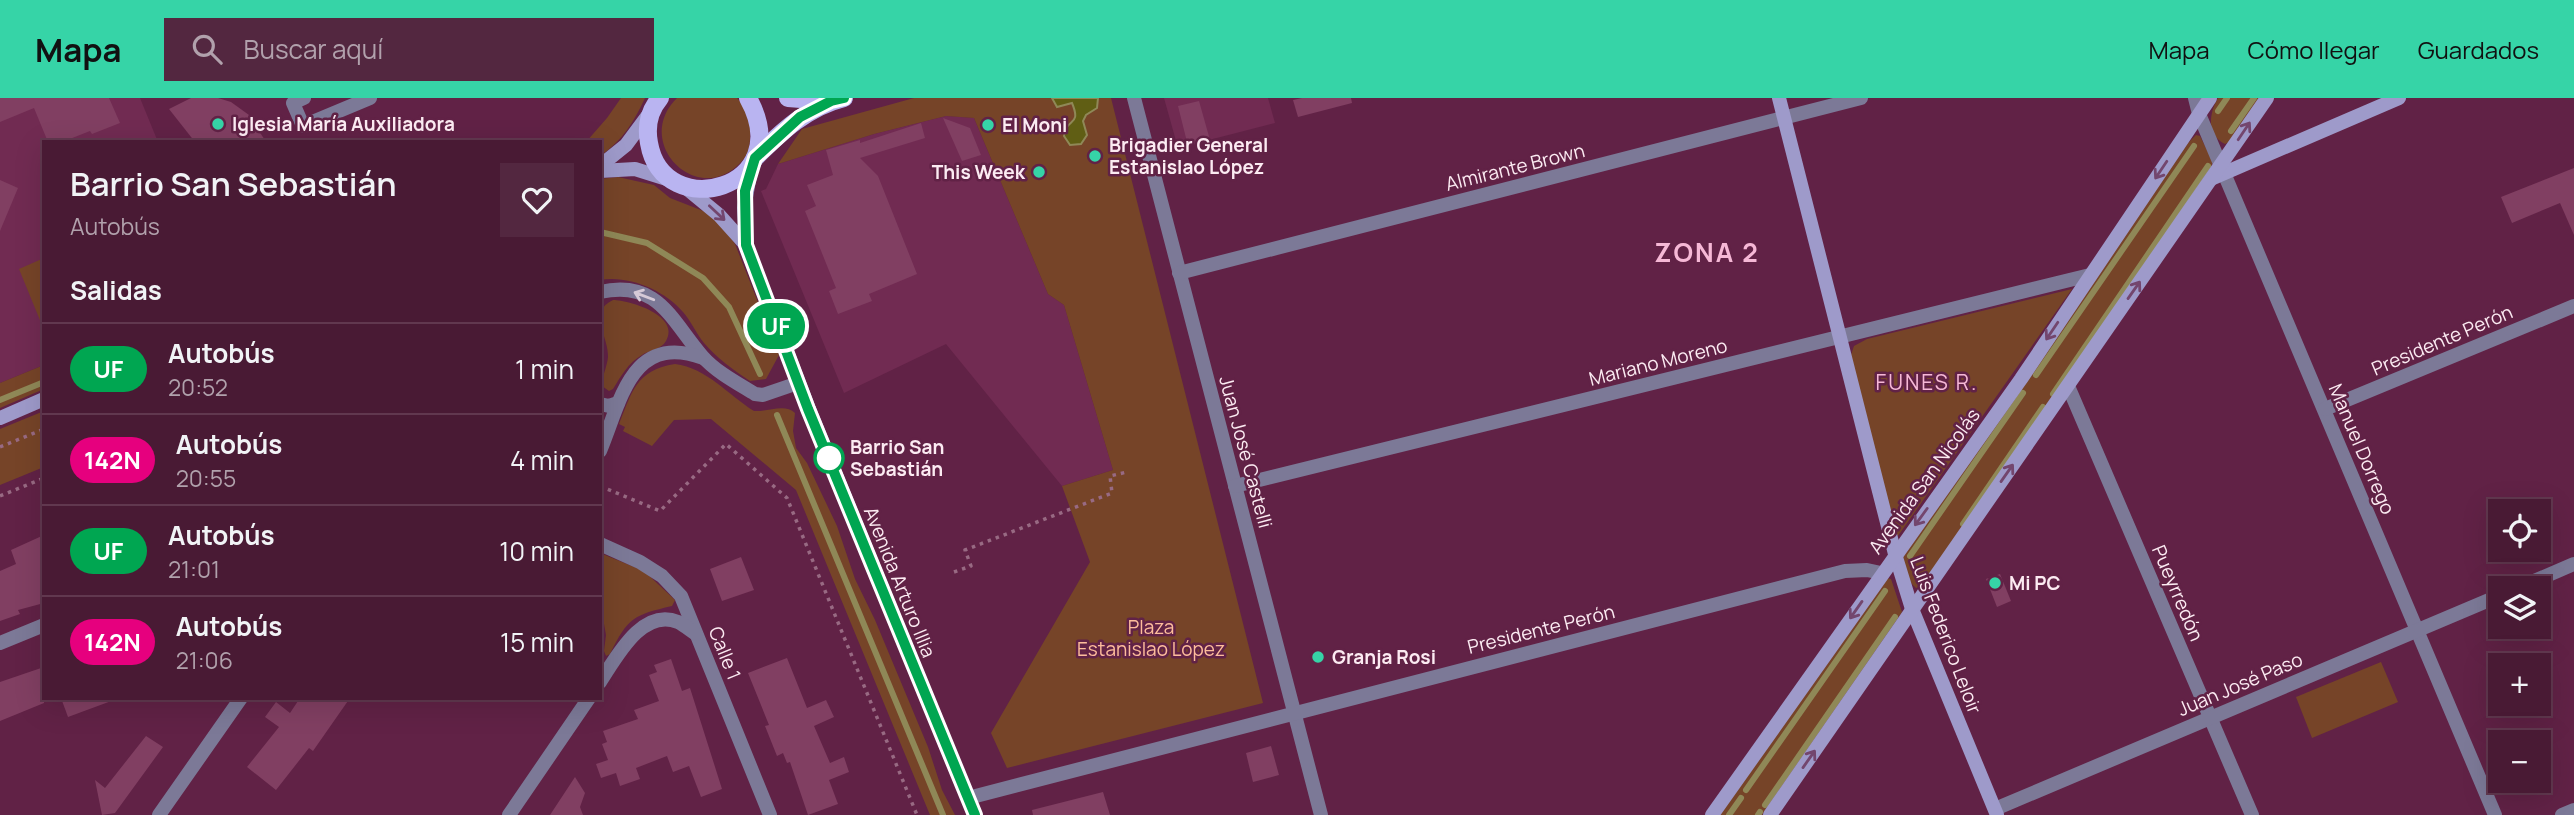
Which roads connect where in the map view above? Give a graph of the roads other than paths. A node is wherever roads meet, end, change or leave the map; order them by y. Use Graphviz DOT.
graph roads {
  1 [pos="304,98"];
  2 [pos="370,98"];
  3 [pos="748,98"];
  4 [pos="788,98"];
  5 [pos="1134,98"];
  6 [pos="1779,98"];
  7 [pos="1861,98"];
  8 [pos="2195,98"];
  9 [pos="2210,98"];
  10 [pos="2267,98"];
  11 [pos="2399,98"];
  12 [pos="837,100"];
  13 [pos="656,103"];
  14 [pos="2200,114"];
  15 [pos="1784,118"];
  16 [pos="753,161"];
  17 [pos="602,167"];
  18 [pos="602,169"];
  19 [pos="2219,172"];
  20 [pos="680,185"];
  21 [pos="746,245"];
  22 [pos="1179,273"];
  23 [pos="2090,275"];
  24 [pos="603,293"];
  25 [pos="2574,306"];
  26 [pos="674,317"];
  27 [pos="1838,338"];
  28 [pos="662,353"];
  29 [pos="703,358"];
  30 [pos="798,383"];
  31 [pos="2068,386"];
  32 [pos="42,401"];
  33 [pos="618,403"];
  34 [pos="602,404"];
  35 [pos="2325,409"];
  36 [pos="0,418"];
  37 [pos="602,446"];
  38 [pos="1235,486"];
  39 [pos="602,545"];
  40 [pos="1895,554"];
  41 [pos="2574,564"];
  42 [pos="1881,573"];
  43 [pos="2546,576"];
  44 [pos="2488,600"];
  45 [pos="1912,609"];
  46 [pos="42,626"];
  47 [pos="2418,630"];
  48 [pos="696,634"];
  49 [pos="0,643"];
  50 [pos="602,679"];
  51 [pos="240,700"];
  52 [pos="587,701"];
  53 [pos="1295,712"];
  54 [pos="2211,718"];
  55 [pos="968,798"];
  56 [pos="2574,810"];
  57 [pos="1996,812"];
  58 [pos="159,815"];
  59 [pos="509,815"];
  60 [pos="770,815"];
  61 [pos="975,815"];
  62 [pos="1321,815"];
  63 [pos="1712,815"];
  64 [pos="1770,815"];
  65 [pos="2252,815"];
  66 [pos="2495,815"];
  67 [pos="2562,815"];
  1 -- 2 [label="street"];
  3 -- 16 [label="main road"];
  4 -- 12 [label="main road"];
  5 -- 22 [label="street, Juan José Castelli"];
  6 -- 15 [label="street, Luis Federico Leloir"];
  7 -- 15 [label="street, Almirante Brown"];
  8 -- 14 [label="street, Manuel Dorrego"];
  9 -- 14 [label="street, Avenida San Nicolás"];
  19 -- 10 [label="street, one-way"];
  11 -- 19 [label="street"];
  12 -- 16 [label="main road"];
  13 -- 17 [label="street"];
  13 -- 20 [label="main road"];
  14 -- 19 [label="street, Manuel Dorrego"];
  14 -- 23 [label="street, Avenida San Nicolás, one-way"];
  15 -- 22 [label="street, Almirante Brown"];
  15 -- 27 [label="street, Luis Federico Leloir"];
  16 -- 20 [label="main road"];
  16 -- 21 [label="street, Avenida Arturo Illia"];
  18 -- 20 [label="street, Avenida Arturo Illia"];
  31 -- 19 [label="street, one-way"];
  19 -- 35 [label="street, Manuel Dorrego"];
  20 -- 21 [label="street, Avenida Arturo Illia, one-way"];
  21 -- 30 [label="street, Avenida Arturo Illia"];
  22 -- 38 [label="street, Juan José Castelli"];
  23 -- 27 [label="street, Mariano Moreno"];
  23 -- 40 [label="street, Avenida San Nicolás, one-way"];
  26 -- 24 [label="street, one-way"];
  25 -- 35 [label="street, Presidente Perón"];
  26 -- 28 [label="street"];
  26 -- 29 [label="street"];
  27 -- 38 [label="street, Mariano Moreno"];
  27 -- 40 [label="street, Luis Federico Leloir"];
  28 -- 29 [label="street"];
  28 -- 33 [label="street"];
  29 -- 30 [label="street"];
  30 -- 55 [label="street, Avenida Arturo Illia"];
  45 -- 31 [label="street, one-way"];
  31 -- 54 [label="street, Pueyrredón"];
  32 -- 36 [label="street"];
  33 -- 34 [label="street"];
  33 -- 37 [label="street"];
  35 -- 47 [label="street, Manuel Dorrego"];
  38 -- 53 [label="street, Juan José Castelli"];
  39 -- 48 [label="street, Calle 1"];
  40 -- 42 [label="street, Avenida San Nicolás"];
  40 -- 45 [label="street, Luis Federico Leloir"];
  41 -- 43 [label="street"];
  42 -- 53 [label="street, Presidente Perón"];
  42 -- 63 [label="street, Avenida San Nicolás, one-way"];
  44 -- 47 [label="street, Juan José Paso"];
  45 -- 57 [label="street, Luis Federico Leloir"];
  64 -- 45 [label="street, one-way"];
  46 -- 49 [label="street"];
  47 -- 54 [label="street, Juan José Paso"];
  47 -- 66 [label="street, Manuel Dorrego"];
  48 -- 50 [label="street"];
  48 -- 60 [label="street, Calle 1"];
  51 -- 58 [label="street"];
  52 -- 59 [label="street"];
  53 -- 55 [label="street, Presidente Perón"];
  53 -- 62 [label="street, Juan José Castelli"];
  54 -- 57 [label="street, Juan José Paso"];
  54 -- 65 [label="street, Pueyrredón"];
  55 -- 61 [label="street, Avenida Arturo Illia"];
  56 -- 67 [label="street"];
}
